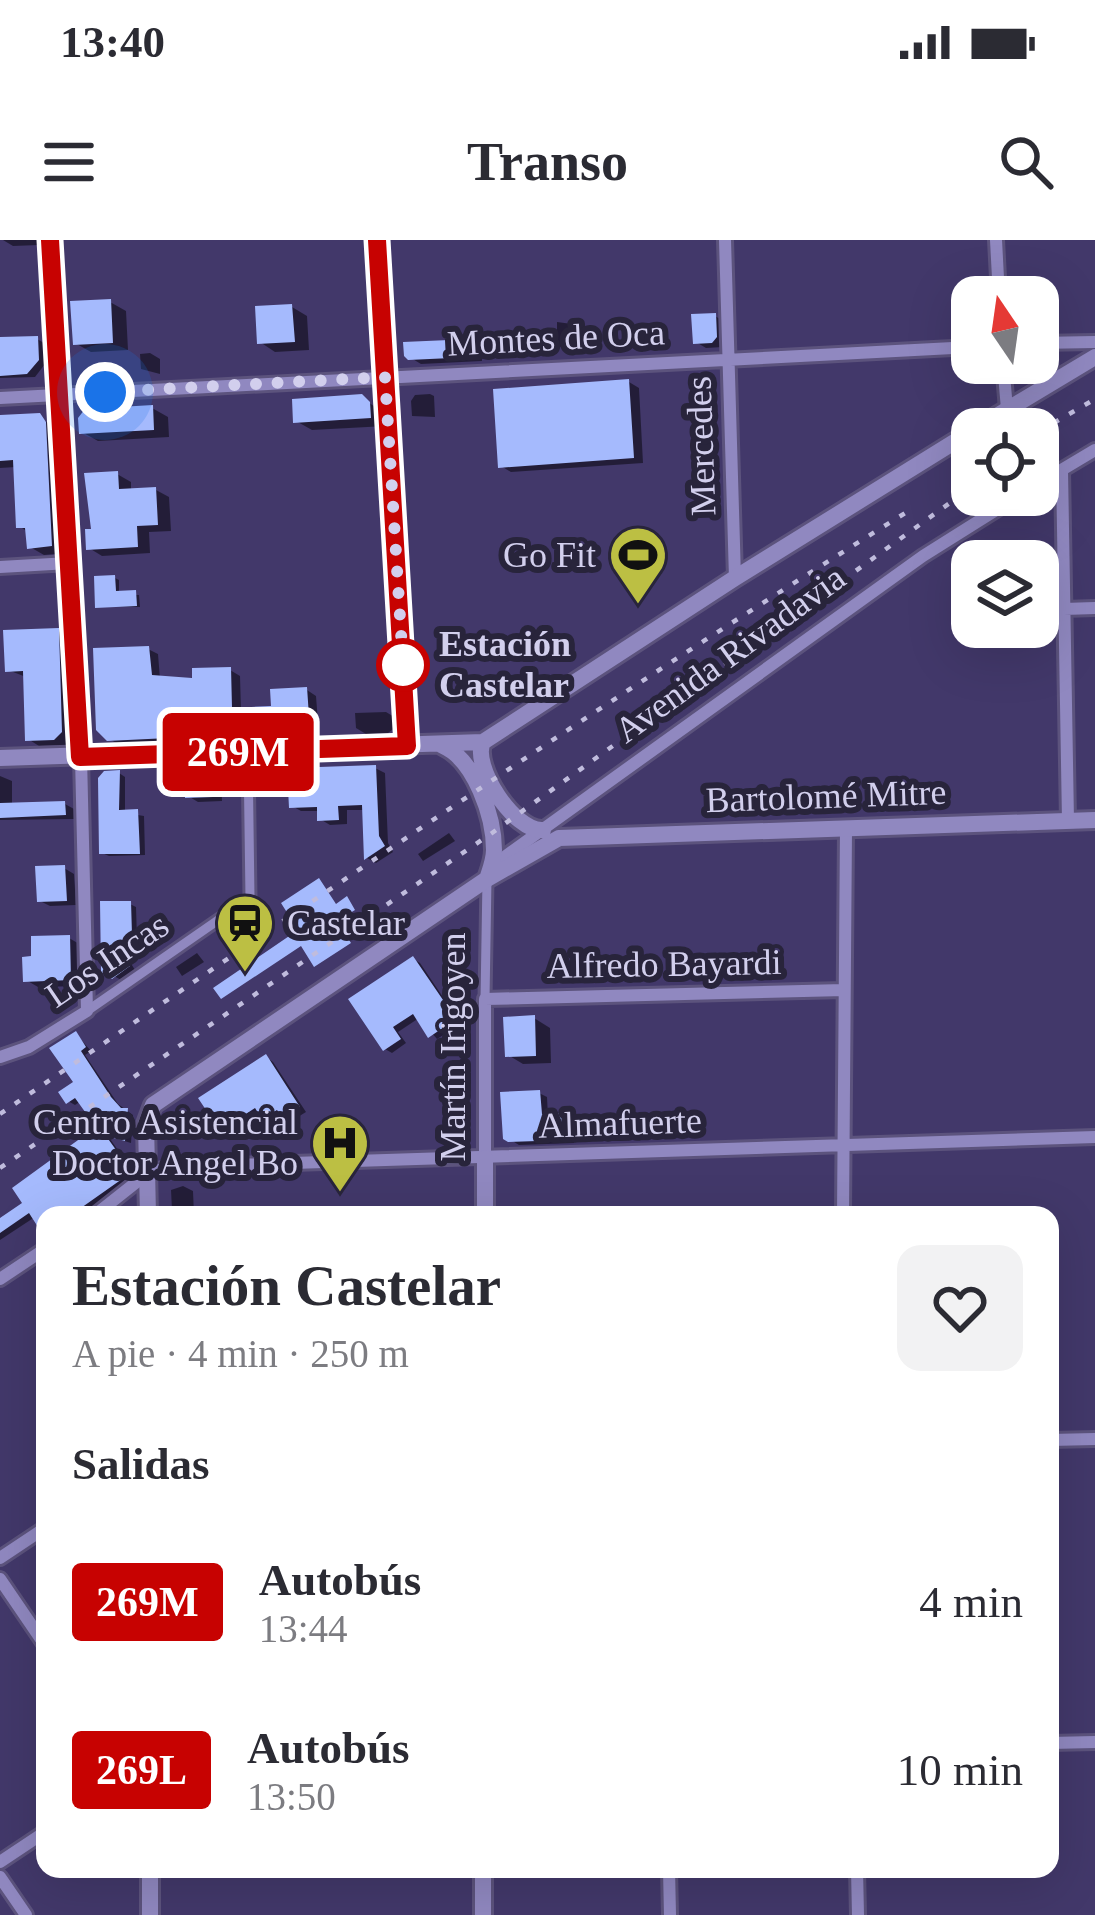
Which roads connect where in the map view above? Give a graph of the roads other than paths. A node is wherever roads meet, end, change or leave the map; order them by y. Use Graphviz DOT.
graph roads {
  1 [pos="50,240"];
  2 [pos="377,240"];
  3 [pos="725,240"];
  4 [pos="996,240"];
  5 [pos="998,276"];
  6 [pos="1095,342"];
  7 [pos="1059,343"];
  8 [pos="951,347"];
  9 [pos="1095,357"];
  10 [pos="728,359"];
  11 [pos="385,377"];
  12 [pos="58,394"];
  13 [pos="0,398"];
  14 [pos="1009,408"];
  15 [pos="951,444"];
  16 [pos="1095,450"];
  17 [pos="1062,470"];
  18 [pos="1059,472"];
  19 [pos="986,516"];
  20 [pos="69,563"];
  21 [pos="0,567"];
  22 [pos="735,578"];
  23 [pos="1095,608"];
  24 [pos="1064,609"];
  25 [pos="483,742"];
  26 [pos="442,745"];
  27 [pos="407,746"];
  28 [pos="248,752"];
  29 [pos="80,757"];
  30 [pos="0,758"];
  31 [pos="1095,820"];
  32 [pos="1068,821"];
  33 [pos="846,830"];
  34 [pos="551,834"];
  35 [pos="487,879"];
  36 [pos="844,990"];
  37 [pos="485,999"];
  38 [pos="87,1011"];
  39 [pos="0,1057"];
  40 [pos="1095,1137"];
  41 [pos="843,1144"];
  42 [pos="485,1158"];
  43 [pos="148,1173"];
  44 [pos="106,1206"];
  45 [pos="148,1206"];
  46 [pos="484,1206"];
  47 [pos="843,1206"];
  48 [pos="36,1255"];
  49 [pos="0,1280"];
  50 [pos="1095,1439"];
  51 [pos="1059,1440"];
  52 [pos="36,1534"];
  53 [pos="0,1558"];
  54 [pos="0,1579"];
  55 [pos="36,1632"];
  56 [pos="1095,1742"];
  57 [pos="1059,1743"];
  58 [pos="36,1838"];
  59 [pos="0,1862"];
  60 [pos="0,1877"];
  61 [pos="150,1878"];
  62 [pos="483,1878"];
  63 [pos="669,1878"];
  64 [pos="857,1878"];
  65 [pos="26,1915"];
  66 [pos="150,1915"];
  67 [pos="483,1915"];
  68 [pos="670,1915"];
  69 [pos="858,1915"];
  1 -- 12 [label="street"];
  2 -- 11 [label="street"];
  3 -- 10 [label="street, Mercedes"];
  4 -- 5 [label="street"];
  6 -- 7 [label="street"];
  8 -- 10 [label="street, Montes de Oca"];
  9 -- 14 [label="street, Avenida Rivadavia"];
  10 -- 11 [label="street, Montes de Oca"];
  10 -- 22 [label="street, Mercedes"];
  11 -- 12 [label="street, Montes de Oca"];
  11 -- 27 [label="street"];
  12 -- 13 [label="street, Montes de Oca"];
  12 -- 20 [label="street"];
  15 -- 22 [label="street, Avenida Rivadavia"];
  16 -- 17 [label="street"];
  17 -- 18 [label="street"];
  17 -- 24 [label="street"];
  19 -- 34 [label="street, Avenida Rivadavia"];
  20 -- 21 [label="street"];
  20 -- 29 [label="street"];
  22 -- 25 [label="street, Avenida Rivadavia"];
  23 -- 24 [label="street"];
  24 -- 32 [label="street"];
  25 -- 26 [label="street"];
  25 -- 34 [label="street"];
  26 -- 27 [label="street"];
  26 -- 35 [label="street"];
  27 -- 28 [label="street"];
  28 -- 29 [label="street"];
  28 -- 38 [label="street, Los Incas"];
  29 -- 30 [label="street"];
  29 -- 38 [label="street"];
  31 -- 32 [label="street, Bartolomé Mitre"];
  32 -- 33 [label="street, Bartolomé Mitre"];
  33 -- 34 [label="street, Bartolomé Mitre"];
  33 -- 36 [label="street"];
  34 -- 35 [label="street, Avenida Rivadavia"];
  35 -- 37 [label="street, Martín Irigoyen"];
  35 -- 43 [label="street, Avenida Rivadavia"];
  36 -- 37 [label="street, Alfredo Bayardi"];
  36 -- 41 [label="street"];
  37 -- 42 [label="street, Martín Irigoyen"];
  38 -- 39 [label="street, Los Incas"];
  40 -- 41 [label="street, Almafuerte"];
  41 -- 42 [label="street, Almafuerte"];
  41 -- 47 [label="street"];
  42 -- 43 [label="street, Almafuerte"];
  42 -- 46 [label="street, Martín Irigoyen"];
  43 -- 44 [label="street"];
  43 -- 45 [label="street"];
  48 -- 49 [label="street"];
  50 -- 51 [label="street"];
  52 -- 53 [label="street"];
  54 -- 55 [label="street"];
  56 -- 57 [label="street"];
  58 -- 59 [label="street"];
  60 -- 65 [label="street"];
  61 -- 66 [label="street"];
  62 -- 67 [label="street"];
  63 -- 68 [label="street"];
  64 -- 69 [label="street"];
}
